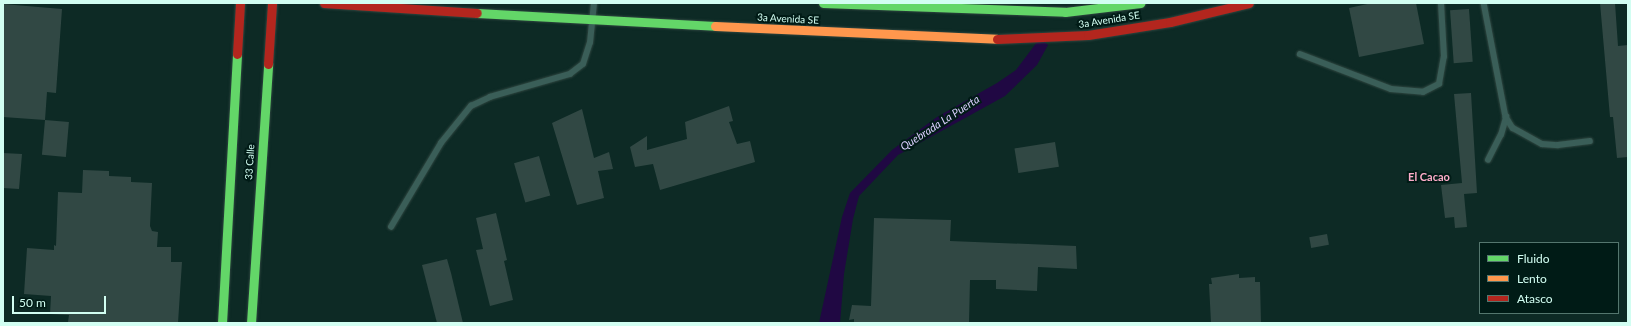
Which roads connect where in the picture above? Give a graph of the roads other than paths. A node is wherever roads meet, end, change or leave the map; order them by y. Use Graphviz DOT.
graph roads {
  1 [pos="240,3"];
  2 [pos="272,3"];
  3 [pos="324,3"];
  4 [pos="594,3"];
  5 [pos="823,3"];
  6 [pos="1140,3"];
  7 [pos="1249,3"];
  8 [pos="1440,3"];
  9 [pos="1484,3"];
  10 [pos="592,20"];
  11 [pos="1300,54"];
  12 [pos="1506,117"];
  13 [pos="1590,141"];
  14 [pos="1488,160"];
  15 [pos="391,227"];
  16 [pos="222,323"];
  17 [pos="251,323"];
  1 -- 16 [label="street, 33 Calle"];
  2 -- 17 [label="street, 33 Calle"];
  3 -- 10 [label="street, 3a Avenida SE"];
  4 -- 10 [label="lane"];
  5 -- 6 [label="street, 3a Avenida SE"];
  7 -- 10 [label="street, 3a Avenida SE"];
  8 -- 11 [label="lane"];
  9 -- 12 [label="lane"];
  10 -- 15 [label="lane"];
  12 -- 13 [label="lane"];
  12 -- 14 [label="lane"];
}
